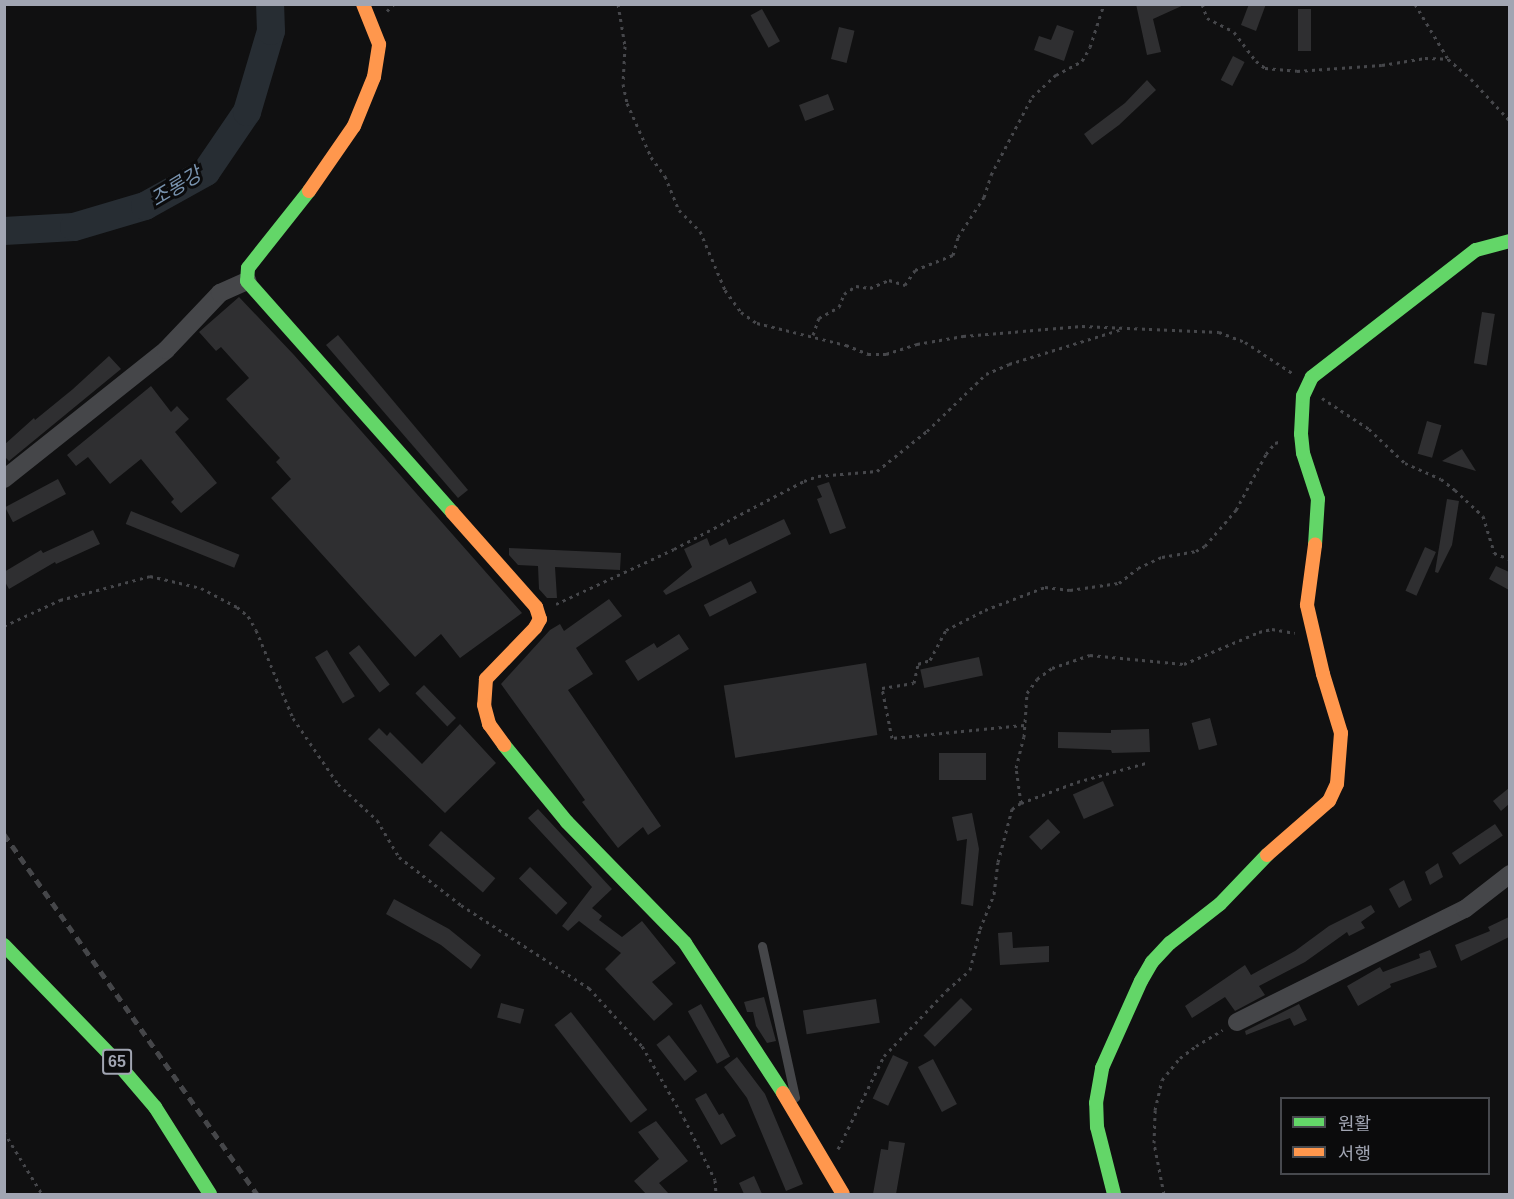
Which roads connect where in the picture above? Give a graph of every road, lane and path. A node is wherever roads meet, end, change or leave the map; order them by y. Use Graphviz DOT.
graph roads {
  1 [pos="363,4"];
  2 [pos="618,4"];
  3 [pos="1104,4"];
  4 [pos="1202,4"];
  5 [pos="1415,4"];
  6 [pos="1448,59"];
  7 [pos="1509,121"];
  8 [pos="1509,241"];
  9 [pos="248,281"];
  10 [pos="1124,328"];
  11 [pos="813,335"];
  12 [pos="1307,388"];
  13 [pos="1301,434"];
  14 [pos="4,479"];
  15 [pos="1509,559"];
  16 [pos="538,612"];
  17 [pos="4,626"];
  18 [pos="1312,629"];
  19 [pos="1024,725"];
  20 [pos="1146,763"];
  21 [pos="1021,803"];
  22 [pos="1509,874"];
  23 [pos="4,945"];
  24 [pos="762,946"];
  25 [pos="1237,1022"];
  26 [pos="799,1117"];
  27 [pos="4,1132"];
  28 [pos="830,1167"];
  29 [pos="42,1194"];
  30 [pos="210,1194"];
  31 [pos="716,1194"];
  32 [pos="843,1194"];
  33 [pos="1114,1194"];
  34 [pos="1164,1194"];
  1 -- 9 [label="street"];
  2 -- 11 [label="path"];
  3 -- 11 [label="path"];
  4 -- 6 [label="path"];
  5 -- 6 [label="path"];
  6 -- 7 [label="path"];
  8 -- 12 [label="street"];
  9 -- 14 [label="street"];
  9 -- 16 [label="street"];
  10 -- 11 [label="path"];
  10 -- 12 [label="path"];
  10 -- 16 [label="path"];
  12 -- 13 [label="street"];
  12 -- 15 [label="path"];
  13 -- 18 [label="street"];
  13 -- 19 [label="path"];
  16 -- 26 [label="street"];
  17 -- 31 [label="path"];
  18 -- 19 [label="path"];
  18 -- 33 [label="street"];
  19 -- 21 [label="path"];
  20 -- 21 [label="path"];
  21 -- 28 [label="path"];
  22 -- 25 [label="street"];
  23 -- 30 [label="street, 65"];
  24 -- 26 [label="lane"];
  25 -- 34 [label="path"];
  26 -- 28 [label="street"];
  27 -- 29 [label="path"];
  28 -- 32 [label="street"];
}
